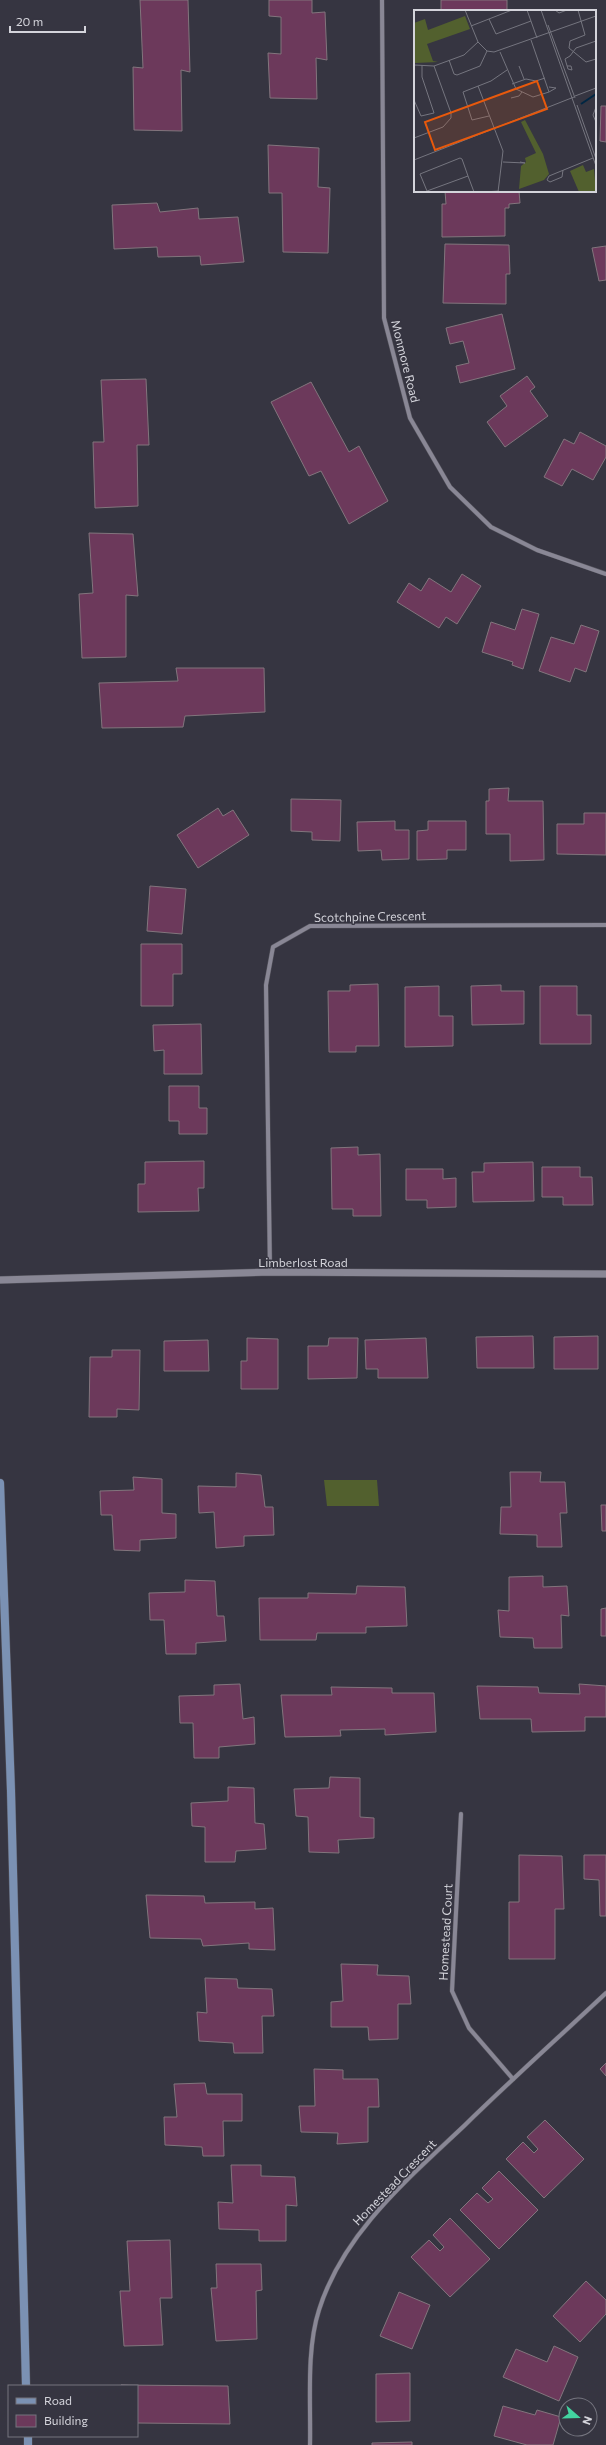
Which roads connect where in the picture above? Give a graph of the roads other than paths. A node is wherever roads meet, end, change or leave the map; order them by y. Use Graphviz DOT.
graph roads {
  1 [pos="382,0"];
  2 [pos="606,574"];
  3 [pos="606,925"];
  4 [pos="270,1272"];
  5 [pos="606,1274"];
  6 [pos="0,1280"];
  7 [pos="0,1483"];
  8 [pos="461,1814"];
  9 [pos="606,1993"];
  10 [pos="513,2079"];
  11 [pos="26,2385"];
  12 [pos="310,2445"];
  1 -- 2 [label="street, Monmore Road"];
  3 -- 4 [label="street, Scotchpine Crescent"];
  4 -- 5 [label="street, Limberlost Road"];
  4 -- 6 [label="street, Limberlost Road"];
  7 -- 11 [label="main road"];
  8 -- 10 [label="street, Homestead Court"];
  9 -- 10 [label="street, Homestead Crescent"];
  10 -- 12 [label="street, Homestead Crescent"];
}
